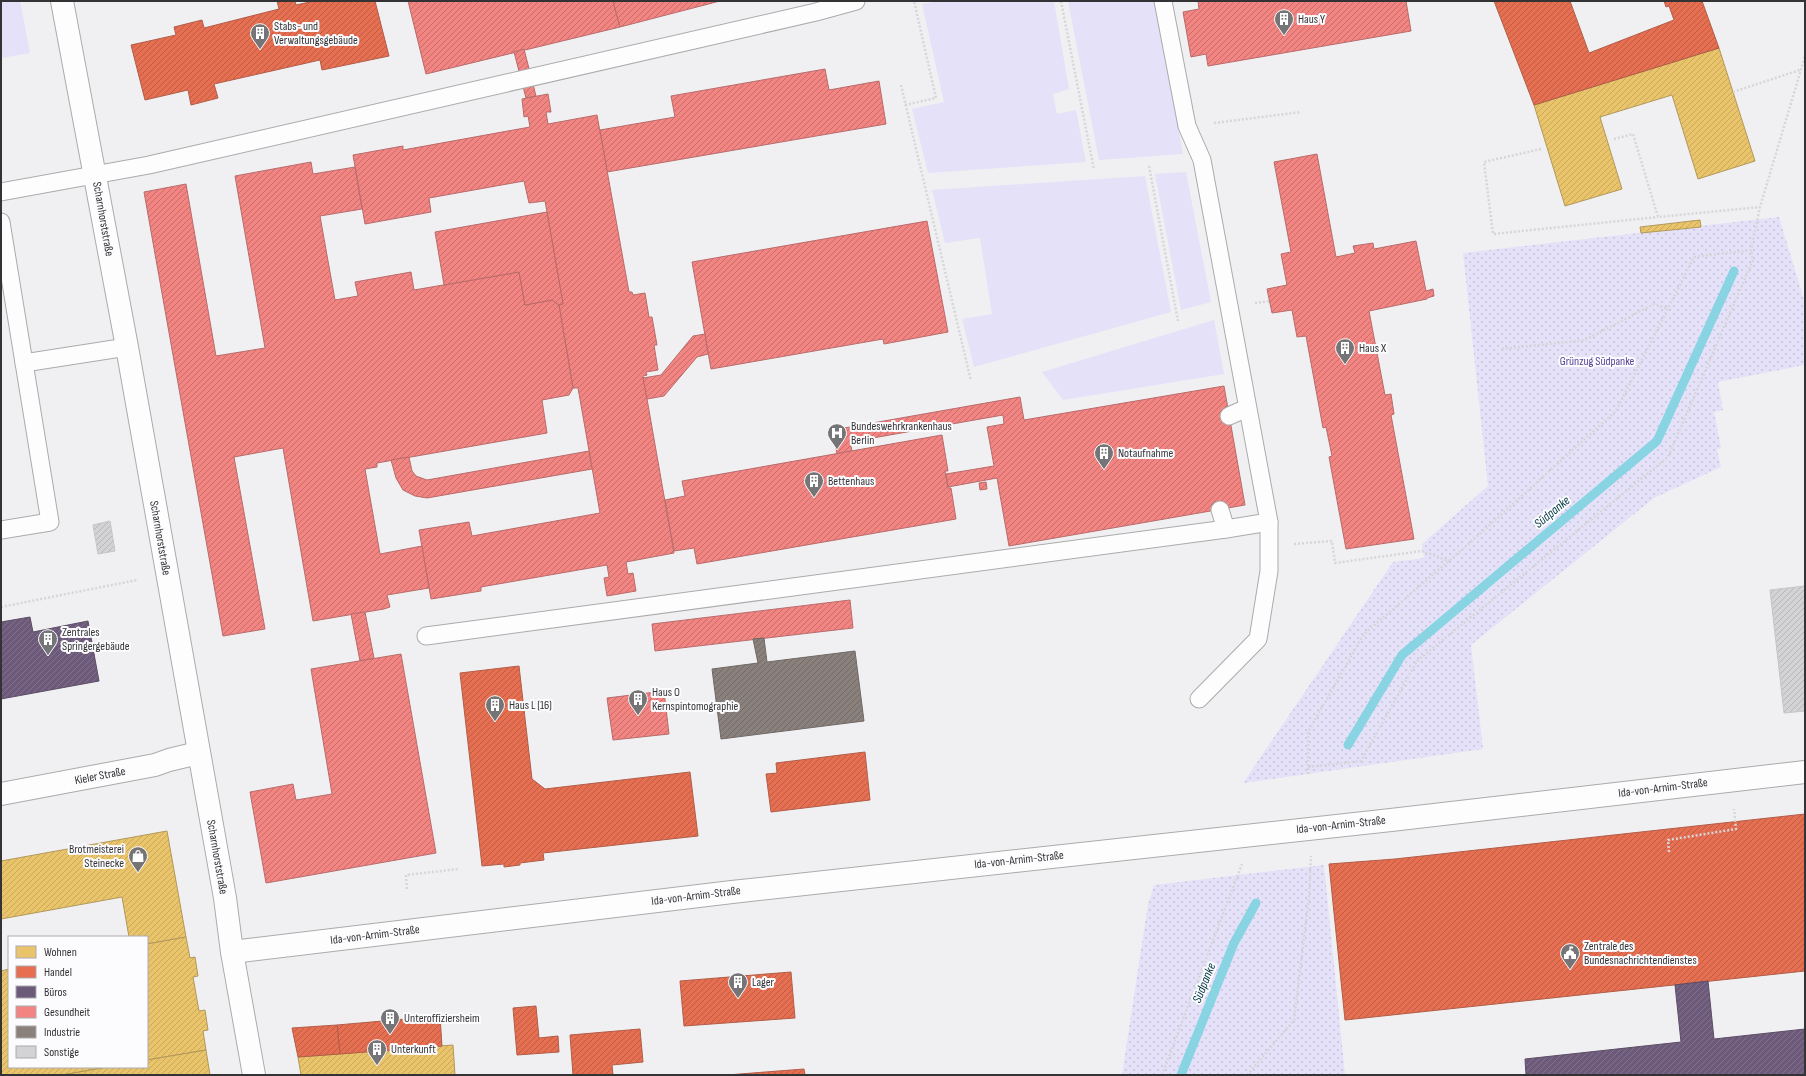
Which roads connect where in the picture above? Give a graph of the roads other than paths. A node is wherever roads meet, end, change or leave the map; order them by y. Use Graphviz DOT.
graph roads {
  1 [pos="62,1"];
  2 [pos="856,1"];
  3 [pos="1163,1"];
  4 [pos="95,174"];
  5 [pos="1,192"];
  6 [pos="1,222"];
  7 [pos="126,347"];
  8 [pos="24,363"];
  9 [pos="1247,408"];
  10 [pos="1229,416"];
  11 [pos="1220,510"];
  12 [pos="1269,522"];
  13 [pos="1,530"];
  14 [pos="1226,530"];
  15 [pos="426,636"];
  16 [pos="1199,699"];
  17 [pos="198,752"];
  18 [pos="1805,772"];
  19 [pos="1,794"];
  20 [pos="232,952"];
  21 [pos="254,1075"];
  1 -- 4 [label="street, Scharnhorststraße"];
  2 -- 4 [label="lane"];
  3 -- 9 [label="lane"];
  4 -- 5 [label="lane"];
  4 -- 7 [label="street, Scharnhorststraße"];
  6 -- 8 [label="lane"];
  7 -- 8 [label="lane"];
  7 -- 17 [label="street, Scharnhorststraße"];
  8 -- 13 [label="lane"];
  9 -- 10 [label="lane"];
  9 -- 12 [label="lane"];
  11 -- 14 [label="lane"];
  12 -- 14 [label="lane"];
  12 -- 16 [label="lane"];
  14 -- 15 [label="lane"];
  17 -- 19 [label="street, Kieler Straße"];
  17 -- 20 [label="street, Scharnhorststraße"];
  18 -- 20 [label="street, Ida-von-Arnim-Straße"];
  20 -- 21 [label="street, Scharnhorststraße"];
}
